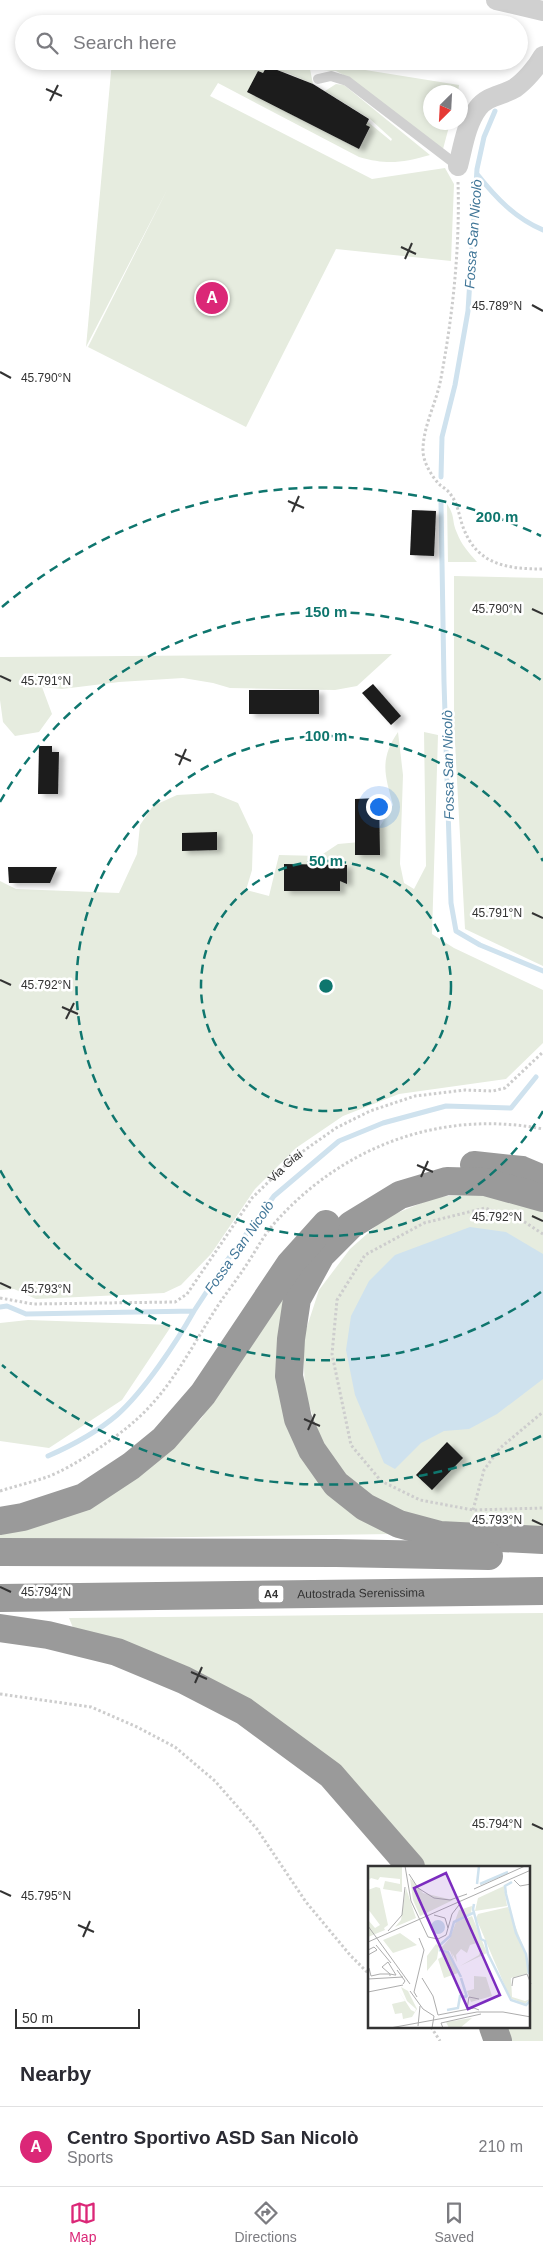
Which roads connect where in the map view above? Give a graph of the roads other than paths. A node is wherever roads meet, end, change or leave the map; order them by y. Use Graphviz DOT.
graph roads {
  1 [pos="496,0"];
  2 [pos="543,11"];
  3 [pos="543,56"];
  4 [pos="318,78"];
  5 [pos="458,166"];
  6 [pos="543,1179"];
  7 [pos="543,1198"];
  8 [pos="0,1521"];
  9 [pos="543,1540"];
  10 [pos="0,1552"];
  11 [pos="543,1557"];
  12 [pos="543,1592"];
  13 [pos="0,1598"];
  14 [pos="0,1628"];
  15 [pos="410,1866"];
  16 [pos="493,2028"];
  17 [pos="498,2041"];
  1 -- 2 [label="street"];
  3 -- 5 [label="street"];
  4 -- 5 [label="lane"];
  6 -- 8 [label="highway"];
  7 -- 9 [label="highway"];
  10 -- 11 [label="highway"];
  12 -- 13 [label="highway, Autostrada Serenissima / A4"];
  14 -- 15 [label="highway"];
  16 -- 17 [label="highway"];
}
